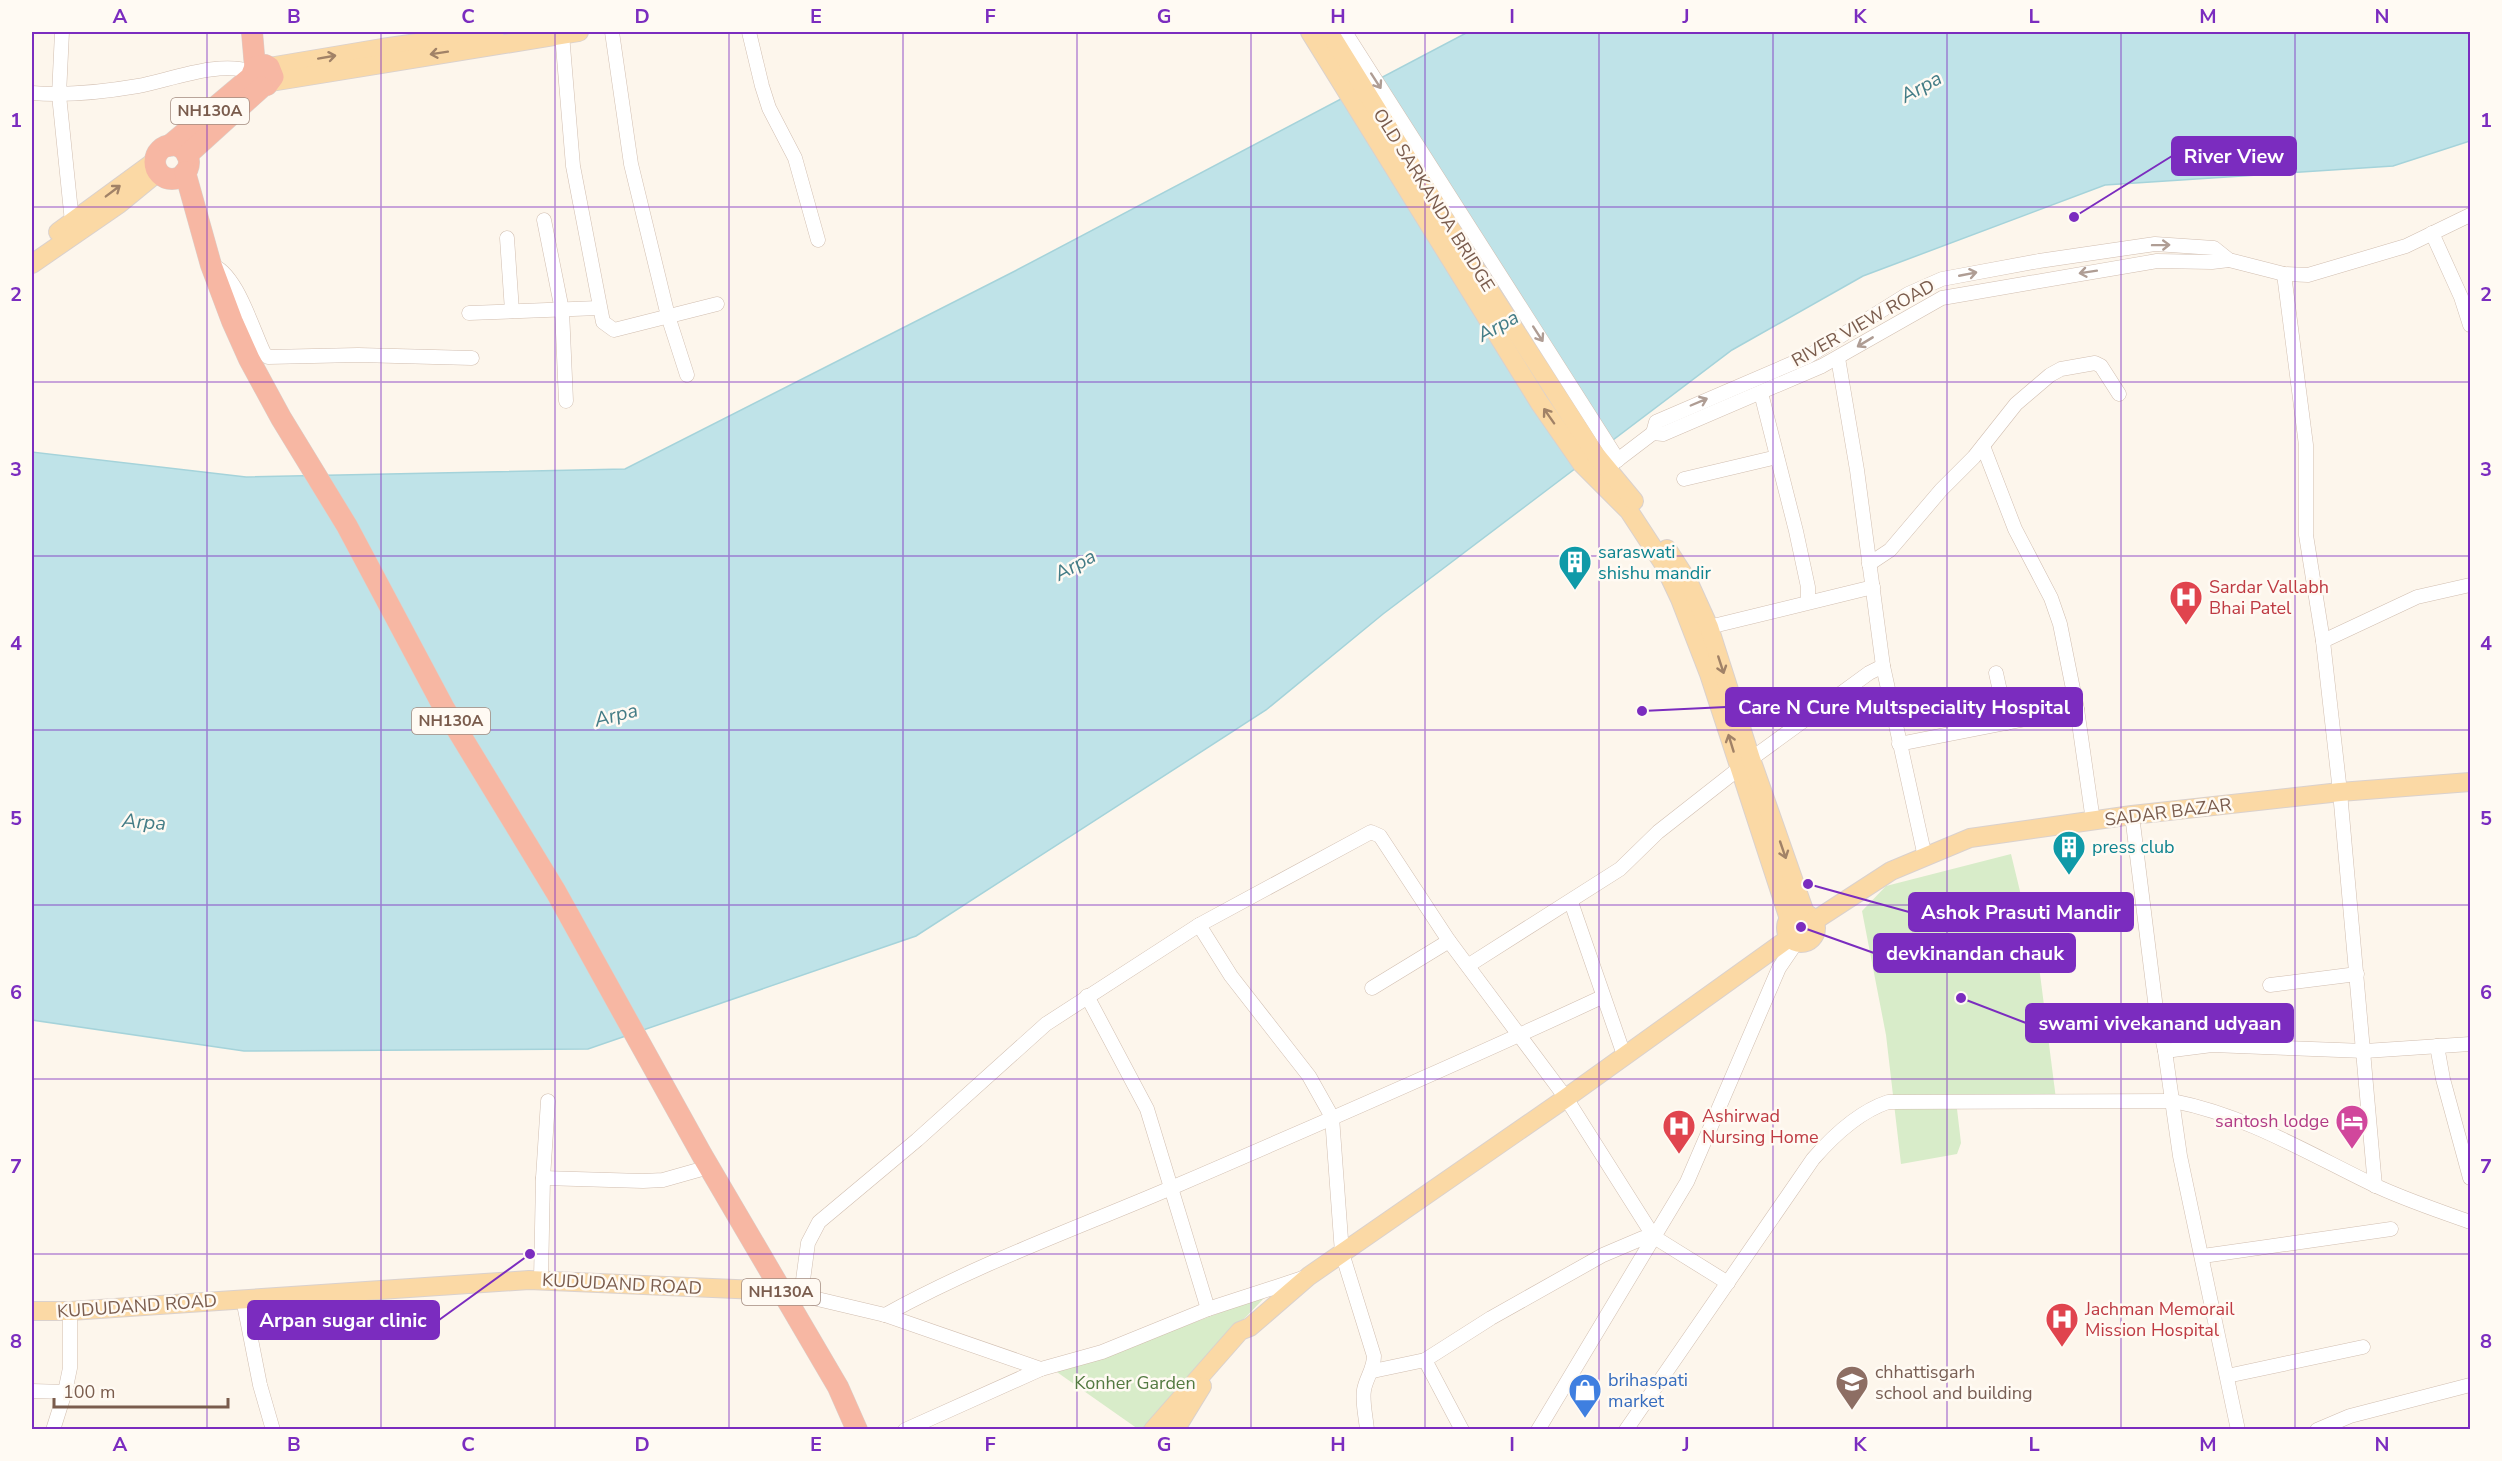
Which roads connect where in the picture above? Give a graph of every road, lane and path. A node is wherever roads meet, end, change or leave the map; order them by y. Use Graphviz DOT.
graph roads {
  1 [pos="62,32"];
  2 [pos="252,32"];
  3 [pos="261,32"];
  4 [pos="495,32"];
  5 [pos="612,32"];
  6 [pos="749,32"];
  7 [pos="1310,32"];
  8 [pos="1329,32"];
  9 [pos="1345,32"];
  10 [pos="571,33"];
  11 [pos="410,44"];
  12 [pos="1341,65"];
  13 [pos="261,74"];
  14 [pos="32,93"];
  15 [pos="59,95"];
  16 [pos="170,164"];
  17 [pos="2470,214"];
  18 [pos="544,220"];
  19 [pos="72,222"];
  20 [pos="2432,234"];
  21 [pos="507,238"];
  22 [pos="818,240"];
  23 [pos="32,250"];
  24 [pos="2229,260"];
  25 [pos="32,264"];
  26 [pos="212,266"];
  27 [pos="2284,274"];
  28 [pos="717,304"];
  29 [pos="599,308"];
  30 [pos="562,310"];
  31 [pos="513,311"];
  32 [pos="469,313"];
  33 [pos="668,316"];
  34 [pos="2470,326"];
  35 [pos="472,358"];
  36 [pos="1838,358"];
  37 [pos="687,375"];
  38 [pos="1761,393"];
  39 [pos="2119,394"];
  40 [pos="566,401"];
  41 [pos="1653,433"];
  42 [pos="1983,446"];
  43 [pos="1777,457"];
  44 [pos="1601,461"];
  45 [pos="1684,478"];
  46 [pos="1869,564"];
  47 [pos="2470,585"];
  48 [pos="1873,587"];
  49 [pos="1808,602"];
  50 [pos="1709,627"];
  51 [pos="2323,641"];
  52 [pos="1883,666"];
  53 [pos="1996,673"];
  54 [pos="2077,709"];
  55 [pos="2007,723"];
  56 [pos="1899,744"];
  57 [pos="1745,765"];
  58 [pos="2470,782"];
  59 [pos="2340,792"];
  60 [pos="2132,815"];
  61 [pos="2093,821"];
  62 [pos="1925,857"];
  63 [pos="1570,902"];
  64 [pos="1803,917"];
  65 [pos="1199,924"];
  66 [pos="1449,941"];
  67 [pos="1793,941"];
  68 [pos="1469,965"];
  69 [pos="2357,974"];
  70 [pos="2270,986"];
  71 [pos="1372,988"];
  72 [pos="1087,996"];
  73 [pos="1602,997"];
  74 [pos="1520,1035"];
  75 [pos="2470,1044"];
  76 [pos="2437,1046"];
  77 [pos="2365,1051"];
  78 [pos="2165,1052"];
  79 [pos="1624,1055"];
  80 [pos="1566,1098"];
  81 [pos="548,1101"];
  82 [pos="2173,1101"];
  83 [pos="1332,1117"];
  84 [pos="705,1161"];
  85 [pos="543,1178"];
  86 [pos="2470,1178"];
  87 [pos="2375,1186"];
  88 [pos="1172,1187"];
  89 [pos="2470,1222"];
  90 [pos="2391,1229"];
  91 [pos="1654,1237"];
  92 [pos="1342,1253"];
  93 [pos="2203,1256"];
  94 [pos="1308,1276"];
  95 [pos="541,1280"];
  96 [pos="1728,1283"];
  97 [pos="791,1293"];
  98 [pos="243,1299"];
  99 [pos="1208,1309"];
  100 [pos="32,1311"];
  101 [pos="70,1311"];
  102 [pos="885,1315"];
  103 [pos="1250,1327"];
  104 [pos="2363,1347"];
  105 [pos="1425,1360"];
  106 [pos="1041,1369"];
  107 [pos="1372,1371"];
  108 [pos="2227,1376"];
  109 [pos="2470,1385"];
  110 [pos="32,1391"];
  111 [pos="66,1392"];
  112 [pos="53,1430"];
  113 [pos="273,1430"];
  114 [pos="856,1430"];
  115 [pos="904,1430"];
  116 [pos="1153,1430"];
  117 [pos="1175,1430"];
  118 [pos="1367,1430"];
  119 [pos="1462,1430"];
  120 [pos="1538,1430"];
  121 [pos="1626,1430"];
  122 [pos="2238,1430"];
  123 [pos="2317,1430"];
  1 -- 15 [label="street"];
  2 -- 13 [label="highway"];
  3 -- 13 [label="highway"];
  4 -- 11 [label="main road"];
  5 -- 33 [label="street"];
  6 -- 22 [label="street"];
  7 -- 12 [label="main road"];
  8 -- 12 [label="main road"];
  9 -- 44 [label="street, one-way"];
  10 -- 11 [label="main road, one-way"];
  10 -- 29 [label="street"];
  11 -- 13 [label="main road"];
  12 -- 44 [label="main road, OLD SARKANDA BRIDGE"];
  13 -- 15 [label="street"];
  13 -- 16 [label="highway, NH130A"];
  14 -- 15 [label="street"];
  15 -- 19 [label="street"];
  19 -- 16 [label="main road, one-way"];
  16 -- 25 [label="main road"];
  16 -- 26 [label="highway, NH130A"];
  17 -- 20 [label="street, RIVER VIEW ROAD"];
  18 -- 30 [label="street"];
  19 -- 23 [label="main road"];
  20 -- 27 [label="street, RIVER VIEW ROAD"];
  20 -- 34 [label="street"];
  21 -- 31 [label="street"];
  24 -- 27 [label="street, RIVER VIEW ROAD"];
  24 -- 36 [label="street, RIVER VIEW ROAD, one-way"];
  41 -- 24 [label="street, RIVER VIEW ROAD, one-way"];
  26 -- 35 [label="street"];
  26 -- 84 [label="highway, NH130A"];
  27 -- 51 [label="street"];
  28 -- 33 [label="street"];
  29 -- 30 [label="street"];
  29 -- 33 [label="street"];
  30 -- 31 [label="street"];
  30 -- 40 [label="street"];
  31 -- 32 [label="street"];
  33 -- 37 [label="street"];
  36 -- 38 [label="street, RIVER VIEW ROAD"];
  36 -- 46 [label="street"];
  38 -- 41 [label="street, RIVER VIEW ROAD"];
  38 -- 43 [label="street"];
  39 -- 42 [label="street"];
  41 -- 44 [label="street, RIVER VIEW ROAD"];
  42 -- 46 [label="street"];
  42 -- 54 [label="street"];
  43 -- 45 [label="street"];
  43 -- 49 [label="street"];
  44 -- 50 [label="main road, OLD SARKANDA BRIDGE"];
  57 -- 44 [label="main road, one-way"];
  46 -- 48 [label="street"];
  47 -- 51 [label="street"];
  48 -- 49 [label="street"];
  48 -- 52 [label="street"];
  49 -- 50 [label="street"];
  50 -- 57 [label="main road, OLD SARKANDA BRIDGE, one-way"];
  51 -- 59 [label="street"];
  52 -- 56 [label="street"];
  52 -- 57 [label="street"];
  53 -- 55 [label="street"];
  54 -- 55 [label="street"];
  54 -- 61 [label="street"];
  55 -- 56 [label="street"];
  56 -- 62 [label="street"];
  57 -- 63 [label="street"];
  57 -- 64 [label="main road, OLD SARKANDA BRIDGE"];
  58 -- 59 [label="main road, SADAR BAZAR"];
  59 -- 60 [label="main road, SADAR BAZAR"];
  59 -- 69 [label="street"];
  60 -- 61 [label="main road, SADAR BAZAR"];
  60 -- 78 [label="street"];
  61 -- 62 [label="main road, SADAR BAZAR"];
  62 -- 64 [label="main road, SADAR BAZAR"];
  63 -- 68 [label="street"];
  63 -- 73 [label="street"];
  64 -- 67 [label="main road"];
  64 -- 67 [label="main road"];
  65 -- 66 [label="street"];
  65 -- 72 [label="street"];
  65 -- 83 [label="street"];
  66 -- 68 [label="street"];
  66 -- 71 [label="street"];
  67 -- 79 [label="main road"];
  67 -- 91 [label="street"];
  68 -- 74 [label="street"];
  69 -- 70 [label="street"];
  69 -- 77 [label="street"];
  72 -- 88 [label="street"];
  72 -- 97 [label="street"];
  73 -- 74 [label="street"];
  73 -- 79 [label="street"];
  74 -- 80 [label="street"];
  74 -- 83 [label="street"];
  75 -- 76 [label="street"];
  76 -- 77 [label="street"];
  76 -- 86 [label="street"];
  77 -- 78 [label="street"];
  77 -- 87 [label="street"];
  78 -- 82 [label="street"];
  79 -- 80 [label="main road"];
  80 -- 91 [label="street"];
  80 -- 92 [label="main road"];
  81 -- 85 [label="street"];
  82 -- 87 [label="street"];
  82 -- 93 [label="street"];
  82 -- 96 [label="street"];
  83 -- 88 [label="street"];
  83 -- 92 [label="street"];
  84 -- 85 [label="street"];
  84 -- 97 [label="highway, NH130A"];
  85 -- 95 [label="street"];
  87 -- 89 [label="street"];
  88 -- 99 [label="street"];
  88 -- 102 [label="street"];
  90 -- 93 [label="street"];
  91 -- 96 [label="street"];
  91 -- 105 [label="street"];
  91 -- 120 [label="street"];
  92 -- 94 [label="main road"];
  92 -- 107 [label="street"];
  93 -- 108 [label="street"];
  94 -- 99 [label="street"];
  94 -- 103 [label="main road"];
  95 -- 97 [label="main road, KUDUDAND ROAD"];
  95 -- 98 [label="main road, KUDUDAND ROAD"];
  96 -- 121 [label="street"];
  97 -- 102 [label="street"];
  97 -- 114 [label="highway, NH130A"];
  98 -- 101 [label="main road, KUDUDAND ROAD"];
  98 -- 113 [label="street"];
  99 -- 106 [label="street"];
  100 -- 101 [label="main road, KUDUDAND ROAD"];
  101 -- 111 [label="street"];
  102 -- 106 [label="street"];
  103 -- 116 [label="main road"];
  103 -- 117 [label="main road"];
  104 -- 108 [label="street"];
  105 -- 107 [label="street"];
  105 -- 119 [label="street"];
  106 -- 115 [label="street"];
  107 -- 118 [label="street"];
  108 -- 122 [label="street"];
  109 -- 123 [label="street"];
  110 -- 111 [label="street"];
  111 -- 112 [label="street"];
}
